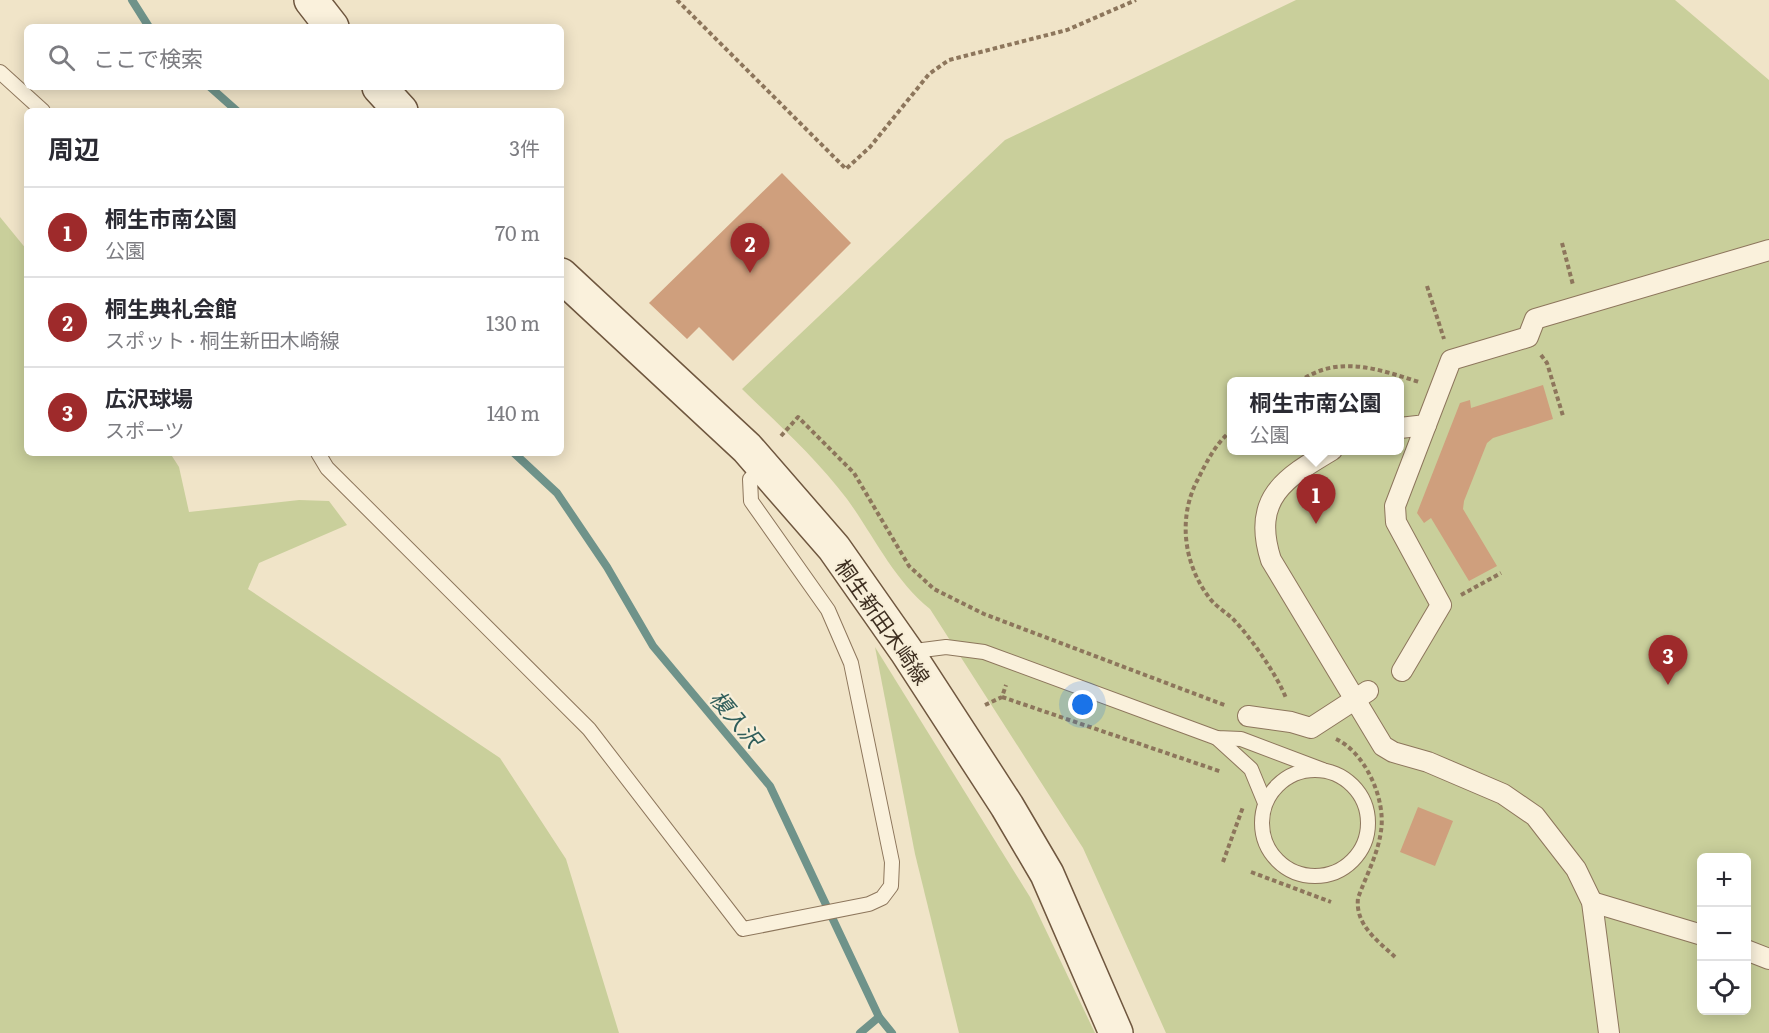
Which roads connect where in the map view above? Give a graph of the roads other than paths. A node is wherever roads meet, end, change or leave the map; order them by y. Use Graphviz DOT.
graph roads {
  1 [pos="311,0"];
  2 [pos="330,24"];
  3 [pos="0,72"];
  4 [pos="382,90"];
  5 [pos="41,108"];
  6 [pos="398,108"];
  7 [pos="1769,250"];
  8 [pos="564,278"];
  9 [pos="1426,426"];
  10 [pos="1404,428"];
  11 [pos="1324,455"];
  12 [pos="320,456"];
  13 [pos="763,466"];
  14 [pos="908,652"];
  15 [pos="1402,671"];
  16 [pos="1361,695"];
  17 [pos="1248,716"];
  18 [pos="1217,738"];
  19 [pos="1323,770"];
  20 [pos="1265,803"];
  21 [pos="1592,902"];
  22 [pos="1697,934"];
  23 [pos="1751,952"];
  24 [pos="1769,959"];
  25 [pos="1116,1033"];
  26 [pos="1609,1033"];
  1 -- 2 [label="main road"];
  3 -- 5 [label="lane"];
  4 -- 6 [label="main road"];
  7 -- 9 [label="street"];
  8 -- 13 [label="main road, 桐生新田木崎線"];
  9 -- 10 [label="street"];
  9 -- 15 [label="street"];
  11 -- 16 [label="street"];
  12 -- 13 [label="lane"];
  13 -- 14 [label="main road, 桐生新田木崎線"];
  14 -- 18 [label="lane"];
  14 -- 25 [label="main road, 桐生新田木崎線"];
  16 -- 17 [label="street"];
  16 -- 21 [label="street"];
  18 -- 19 [label="lane"];
  18 -- 20 [label="lane"];
  19 -- 20 [label="lane"];
  19 -- 20 [label="lane"];
  21 -- 22 [label="street"];
  21 -- 26 [label="street"];
  23 -- 24 [label="street"];
}
